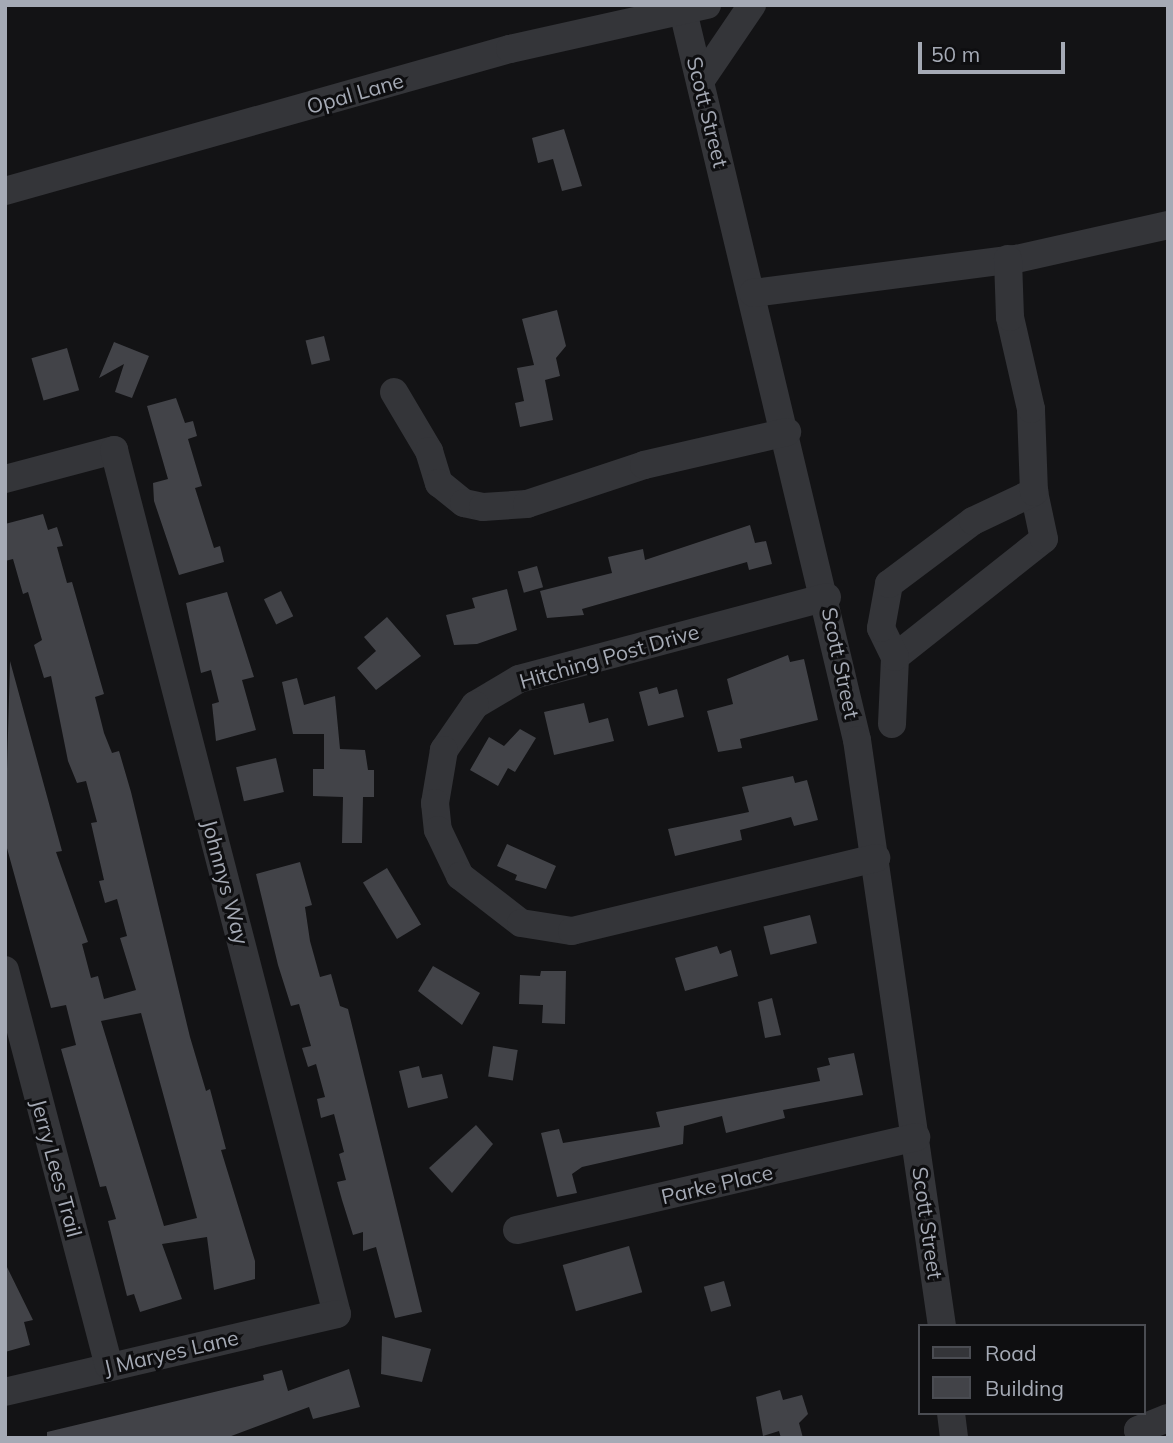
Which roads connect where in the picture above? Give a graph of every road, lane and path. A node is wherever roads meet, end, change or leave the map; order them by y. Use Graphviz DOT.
graph roads {
  1 [pos="752,5"];
  2 [pos="695,8"];
  3 [pos="701,80"];
  4 [pos="5,191"];
  5 [pos="1168,225"];
  6 [pos="1008,260"];
  7 [pos="753,293"];
  8 [pos="394,392"];
  9 [pos="787,432"];
  10 [pos="5,478"];
  11 [pos="1034,492"];
  12 [pos="827,597"];
  13 [pos="895,657"];
  14 [pos="892,724"];
  15 [pos="876,858"];
  16 [pos="5,970"];
  17 [pos="916,1137"];
  18 [pos="517,1230"];
  19 [pos="337,1314"];
  20 [pos="942,1324"];
  21 [pos="109,1366"];
  22 [pos="5,1392"];
  23 [pos="951,1415"];
  24 [pos="1168,1418"];
  25 [pos="1139,1434"];
  26 [pos="954,1438"];
  1 -- 3 [label="street"];
  2 -- 3 [label="street, Scott Street"];
  2 -- 4 [label="street, Opal Lane"];
  3 -- 7 [label="street, Scott Street"];
  5 -- 6 [label="street"];
  6 -- 7 [label="street"];
  6 -- 11 [label="street"];
  7 -- 9 [label="street, Scott Street"];
  8 -- 9 [label="street"];
  9 -- 12 [label="street, Scott Street"];
  10 -- 19 [label="street, Johnnys Way"];
  11 -- 13 [label="street"];
  11 -- 13 [label="street"];
  12 -- 15 [label="street, Scott Street"];
  12 -- 15 [label="street, Hitching Post Drive"];
  13 -- 14 [label="street"];
  15 -- 17 [label="street, Scott Street"];
  16 -- 21 [label="street, Jerry Lees Trail"];
  17 -- 18 [label="street, Parke Place"];
  17 -- 20 [label="street, Scott Street"];
  19 -- 21 [label="street, J Maryes Lane"];
  21 -- 22 [label="street, J Maryes Lane"];
  23 -- 26 [label="street"];
  24 -- 25 [label="street"];
}
